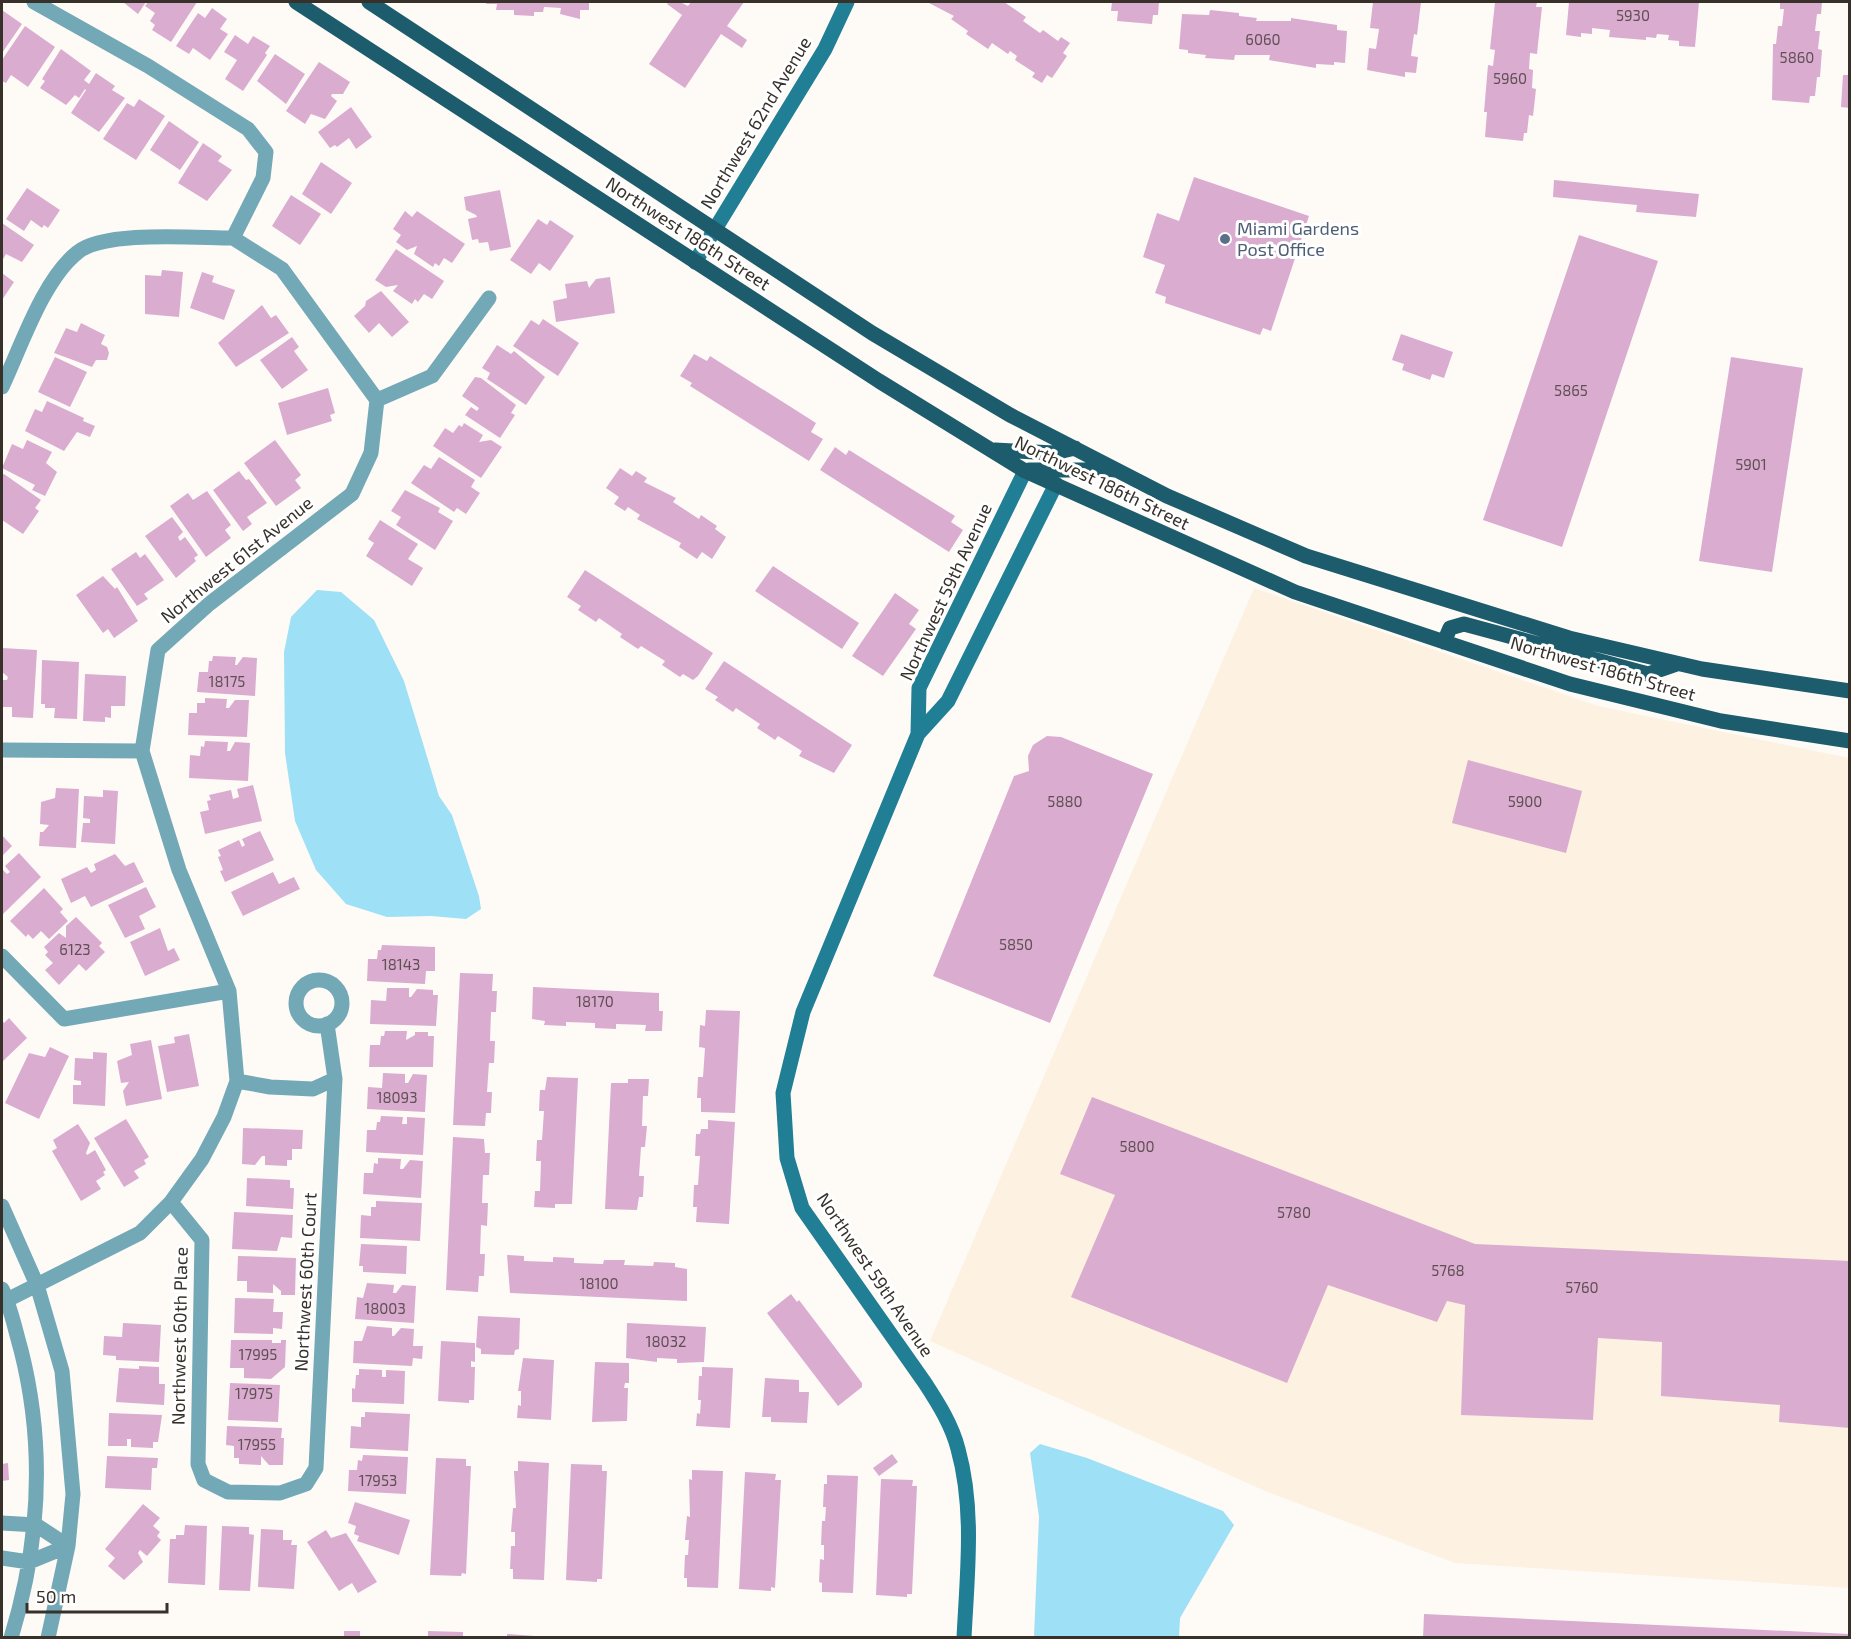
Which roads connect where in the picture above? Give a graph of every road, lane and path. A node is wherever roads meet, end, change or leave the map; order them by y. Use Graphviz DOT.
graph roads {
  1 [pos="34,2"];
  2 [pos="296,2"];
  3 [pos="369,2"];
  4 [pos="847,2"];
  5 [pos="714,230"];
  6 [pos="233,238"];
  7 [pos="695,262"];
  8 [pos="489,298"];
  9 [pos="2,387"];
  10 [pos="377,400"];
  11 [pos="1075,448"];
  12 [pos="992,450"];
  13 [pos="1116,470"];
  14 [pos="1025,471"];
  15 [pos="1056,484"];
  16 [pos="1444,642"];
  17 [pos="1677,664"];
  18 [pos="1850,691"];
  19 [pos="918,734"];
  20 [pos="1850,741"];
  21 [pos="2,750"];
  22 [pos="142,752"];
  23 [pos="2,956"];
  24 [pos="229,991"];
  25 [pos="327,1024"];
  26 [pos="335,1079"];
  27 [pos="237,1081"];
  28 [pos="171,1202"];
  29 [pos="2,1206"];
  30 [pos="37,1285"];
  31 [pos="4,1295"];
  32 [pos="204,1480"];
  33 [pos="2,1523"];
  34 [pos="36,1525"];
  35 [pos="68,1546"];
  36 [pos="2,1558"];
  37 [pos="29,1562"];
  38 [pos="11,1638"];
  39 [pos="48,1638"];
  40 [pos="964,1638"];
  1 -- 6 [label="street"];
  2 -- 7 [label="main road, Northwest 186th Street"];
  3 -- 5 [label="main road, Northwest 186th Street"];
  4 -- 5 [label="street, Northwest 62nd Avenue"];
  5 -- 7 [label="street, Northwest 62nd Avenue"];
  5 -- 11 [label="main road, Northwest 186th Street"];
  6 -- 9 [label="street"];
  6 -- 10 [label="street"];
  7 -- 12 [label="main road, Northwest 186th Street"];
  8 -- 10 [label="street"];
  10 -- 22 [label="street, Northwest 61st Avenue"];
  11 -- 12 [label="main road"];
  11 -- 13 [label="main road, Northwest 186th Street"];
  12 -- 14 [label="main road, Northwest 186th Street"];
  13 -- 14 [label="main road"];
  13 -- 17 [label="main road, Northwest 186th Street"];
  14 -- 15 [label="main road, Northwest 186th Street"];
  14 -- 19 [label="street, Northwest 59th Avenue"];
  15 -- 16 [label="main road, Northwest 186th Street"];
  15 -- 19 [label="street, Northwest 59th Avenue"];
  16 -- 17 [label="main road"];
  16 -- 20 [label="main road, Northwest 186th Street"];
  17 -- 18 [label="main road, Northwest 186th Street"];
  19 -- 40 [label="street, Northwest 59th Avenue"];
  21 -- 22 [label="street"];
  22 -- 24 [label="street, Northwest 61st Avenue"];
  23 -- 24 [label="street"];
  24 -- 27 [label="street, Northwest 61st Avenue"];
  25 -- 26 [label="street, Northwest 60th Court"];
  26 -- 27 [label="street"];
  26 -- 32 [label="street, Northwest 60th Court"];
  27 -- 28 [label="street"];
  28 -- 30 [label="street"];
  28 -- 32 [label="street, Northwest 60th Place"];
  29 -- 30 [label="street"];
  30 -- 31 [label="street"];
  30 -- 35 [label="street"];
  31 -- 34 [label="street"];
  33 -- 34 [label="street"];
  34 -- 35 [label="street"];
  34 -- 37 [label="street"];
  35 -- 37 [label="street"];
  35 -- 39 [label="street"];
  36 -- 37 [label="street"];
  37 -- 38 [label="street"];
}
